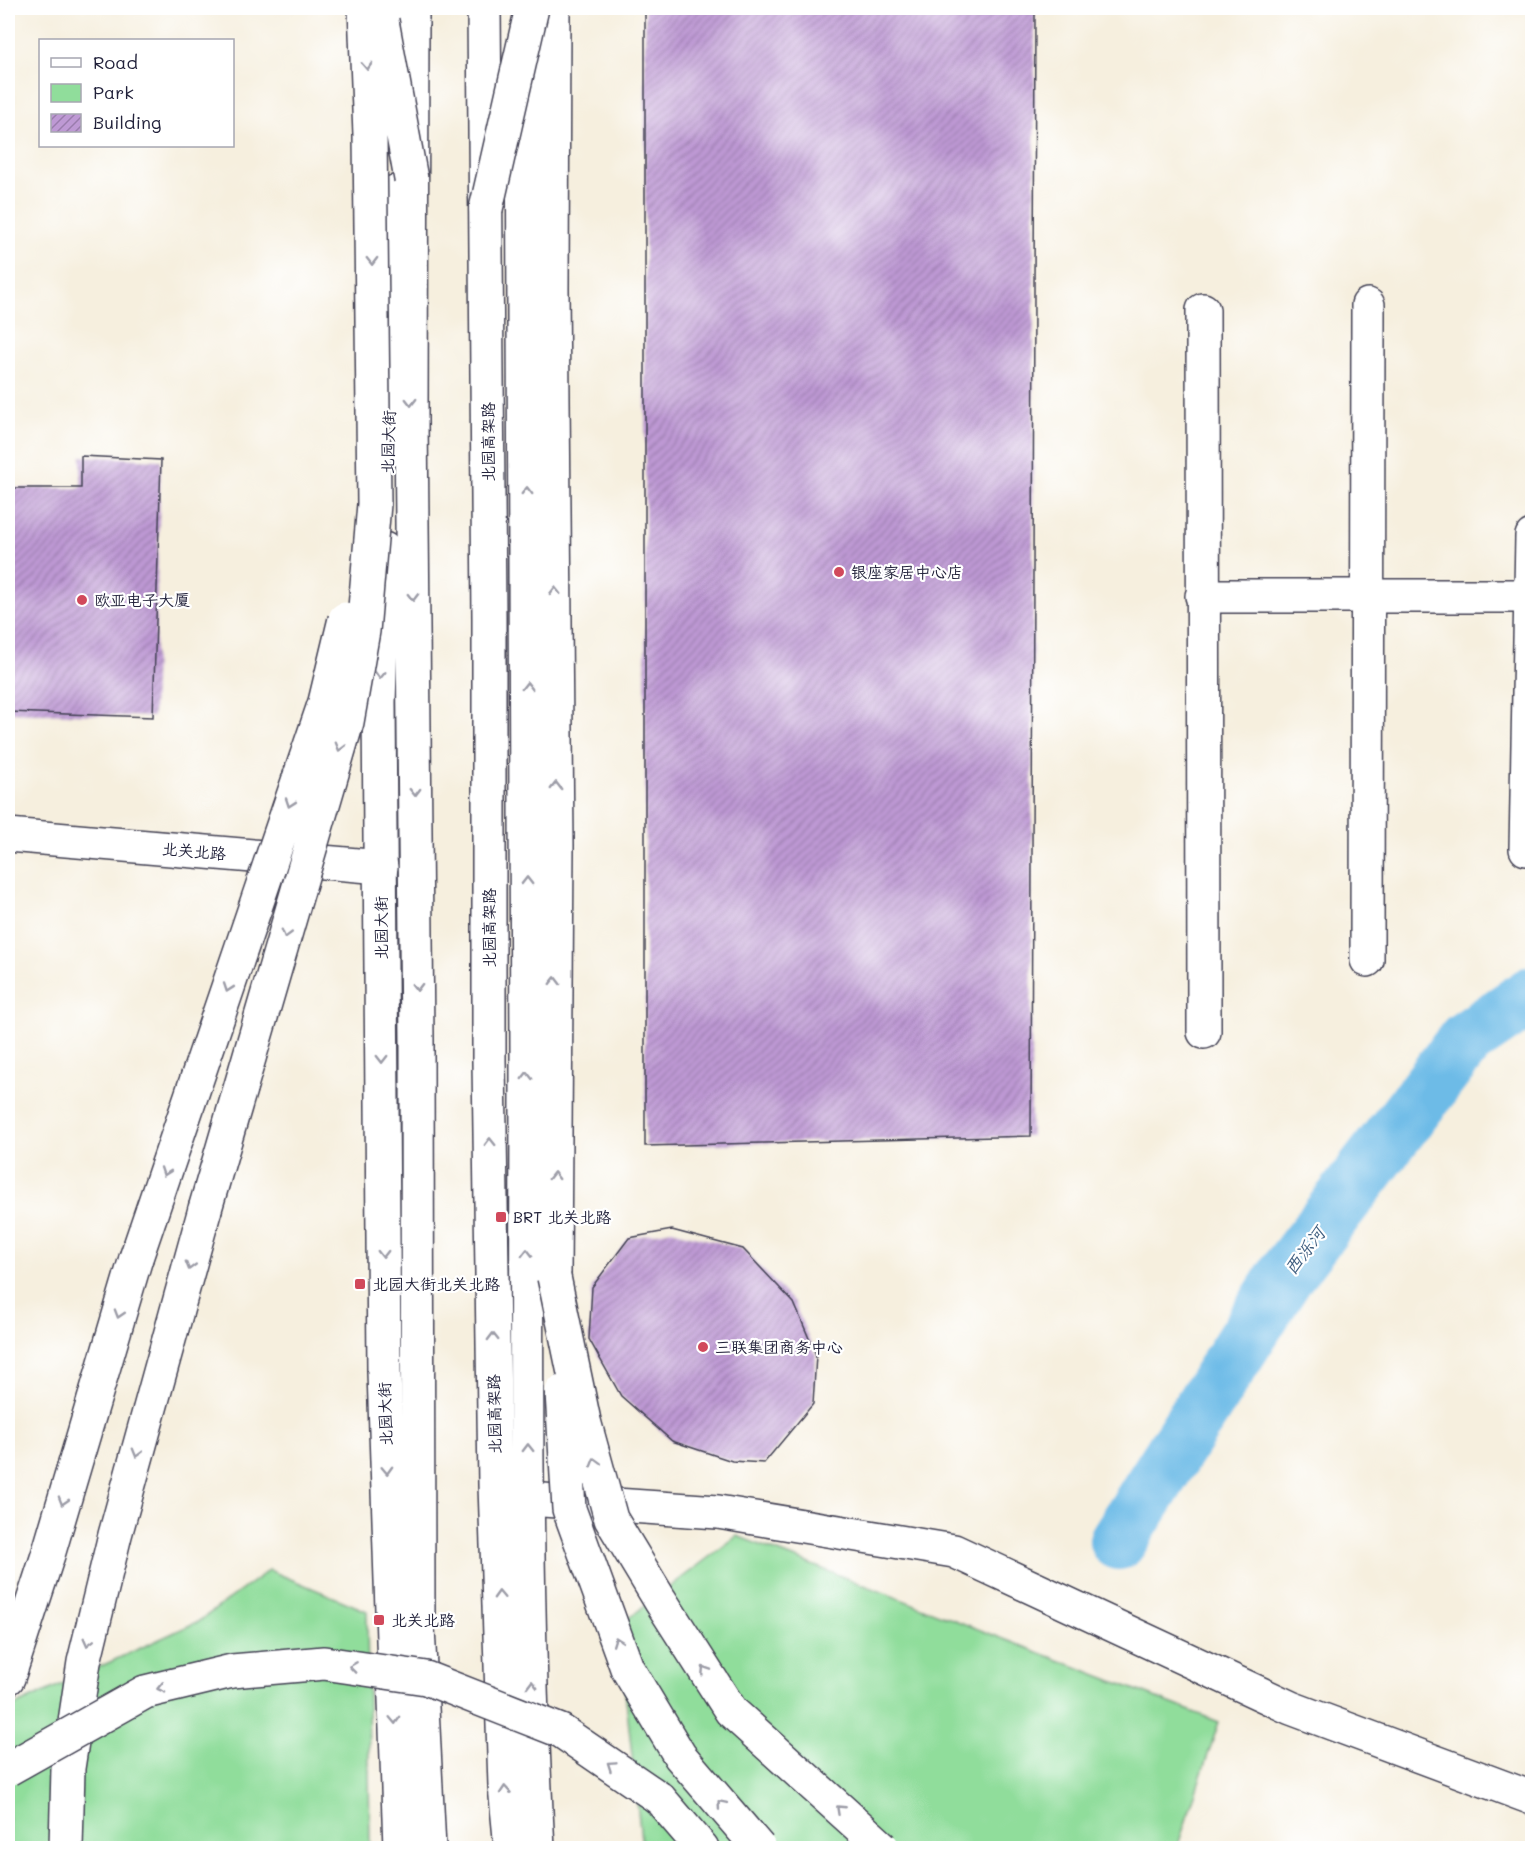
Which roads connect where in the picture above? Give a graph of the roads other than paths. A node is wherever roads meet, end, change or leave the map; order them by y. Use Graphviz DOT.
graph roads {
  1 [pos="364,8"];
  2 [pos="380,8"];
  3 [pos="393,8"];
  4 [pos="412,8"];
  5 [pos="484,8"];
  6 [pos="523,8"];
  7 [pos="532,8"];
  8 [pos="553,8"];
  9 [pos="411,178"];
  10 [pos="486,209"];
  11 [pos="1368,305"];
  12 [pos="1203,310"];
  13 [pos="374,504"];
  14 [pos="1533,536"];
  15 [pos="1202,596"];
  16 [pos="1367,596"];
  17 [pos="1532,596"];
  18 [pos="8,835"];
  19 [pos="1526,849"];
  20 [pos="381,867"];
  21 [pos="1367,960"];
  22 [pos="1204,1032"];
  23 [pos="554,1276"];
  24 [pos="528,1499"];
  25 [pos="8,1678"];
  26 [pos="8,1769"];
  27 [pos="1533,1798"];
  28 [pos="66,1848"];
  29 [pos="400,1848"];
  30 [pos="429,1848"];
  31 [pos="511,1848"];
  32 [pos="538,1848"];
  33 [pos="702,1848"];
  34 [pos="759,1848"];
  35 [pos="883,1848"];
  1 -- 13 [label="main road, one-way, bridge"];
  2 -- 9 [label="main road, bridge"];
  3 -- 20 [label="main road, 北园大街, one-way"];
  4 -- 9 [label="main road, bridge"];
  5 -- 10 [label="main road, 北园高架路, bridge"];
  24 -- 6 [label="main road, one-way"];
  7 -- 10 [label="main road, bridge"];
  23 -- 8 [label="main road, one-way"];
  9 -- 30 [label="main road, one-way"];
  31 -- 10 [label="main road, 北园高架路, one-way"];
  11 -- 16 [label="main road"];
  12 -- 15 [label="main road"];
  13 -- 25 [label="main road, one-way, bridge"];
  13 -- 28 [label="main road, one-way, bridge"];
  14 -- 17 [label="main road"];
  15 -- 16 [label="main road"];
  15 -- 22 [label="main road"];
  16 -- 17 [label="main road"];
  16 -- 21 [label="main road"];
  17 -- 19 [label="main road"];
  18 -- 20 [label="main road, 北关北路"];
  20 -- 29 [label="main road, 北园大街, one-way"];
  34 -- 23 [label="main road, one-way, bridge"];
  35 -- 23 [label="main road, one-way, bridge"];
  24 -- 27 [label="main road"];
  32 -- 24 [label="main road, one-way"];
  33 -- 26 [label="main road, one-way, bridge"];
}
